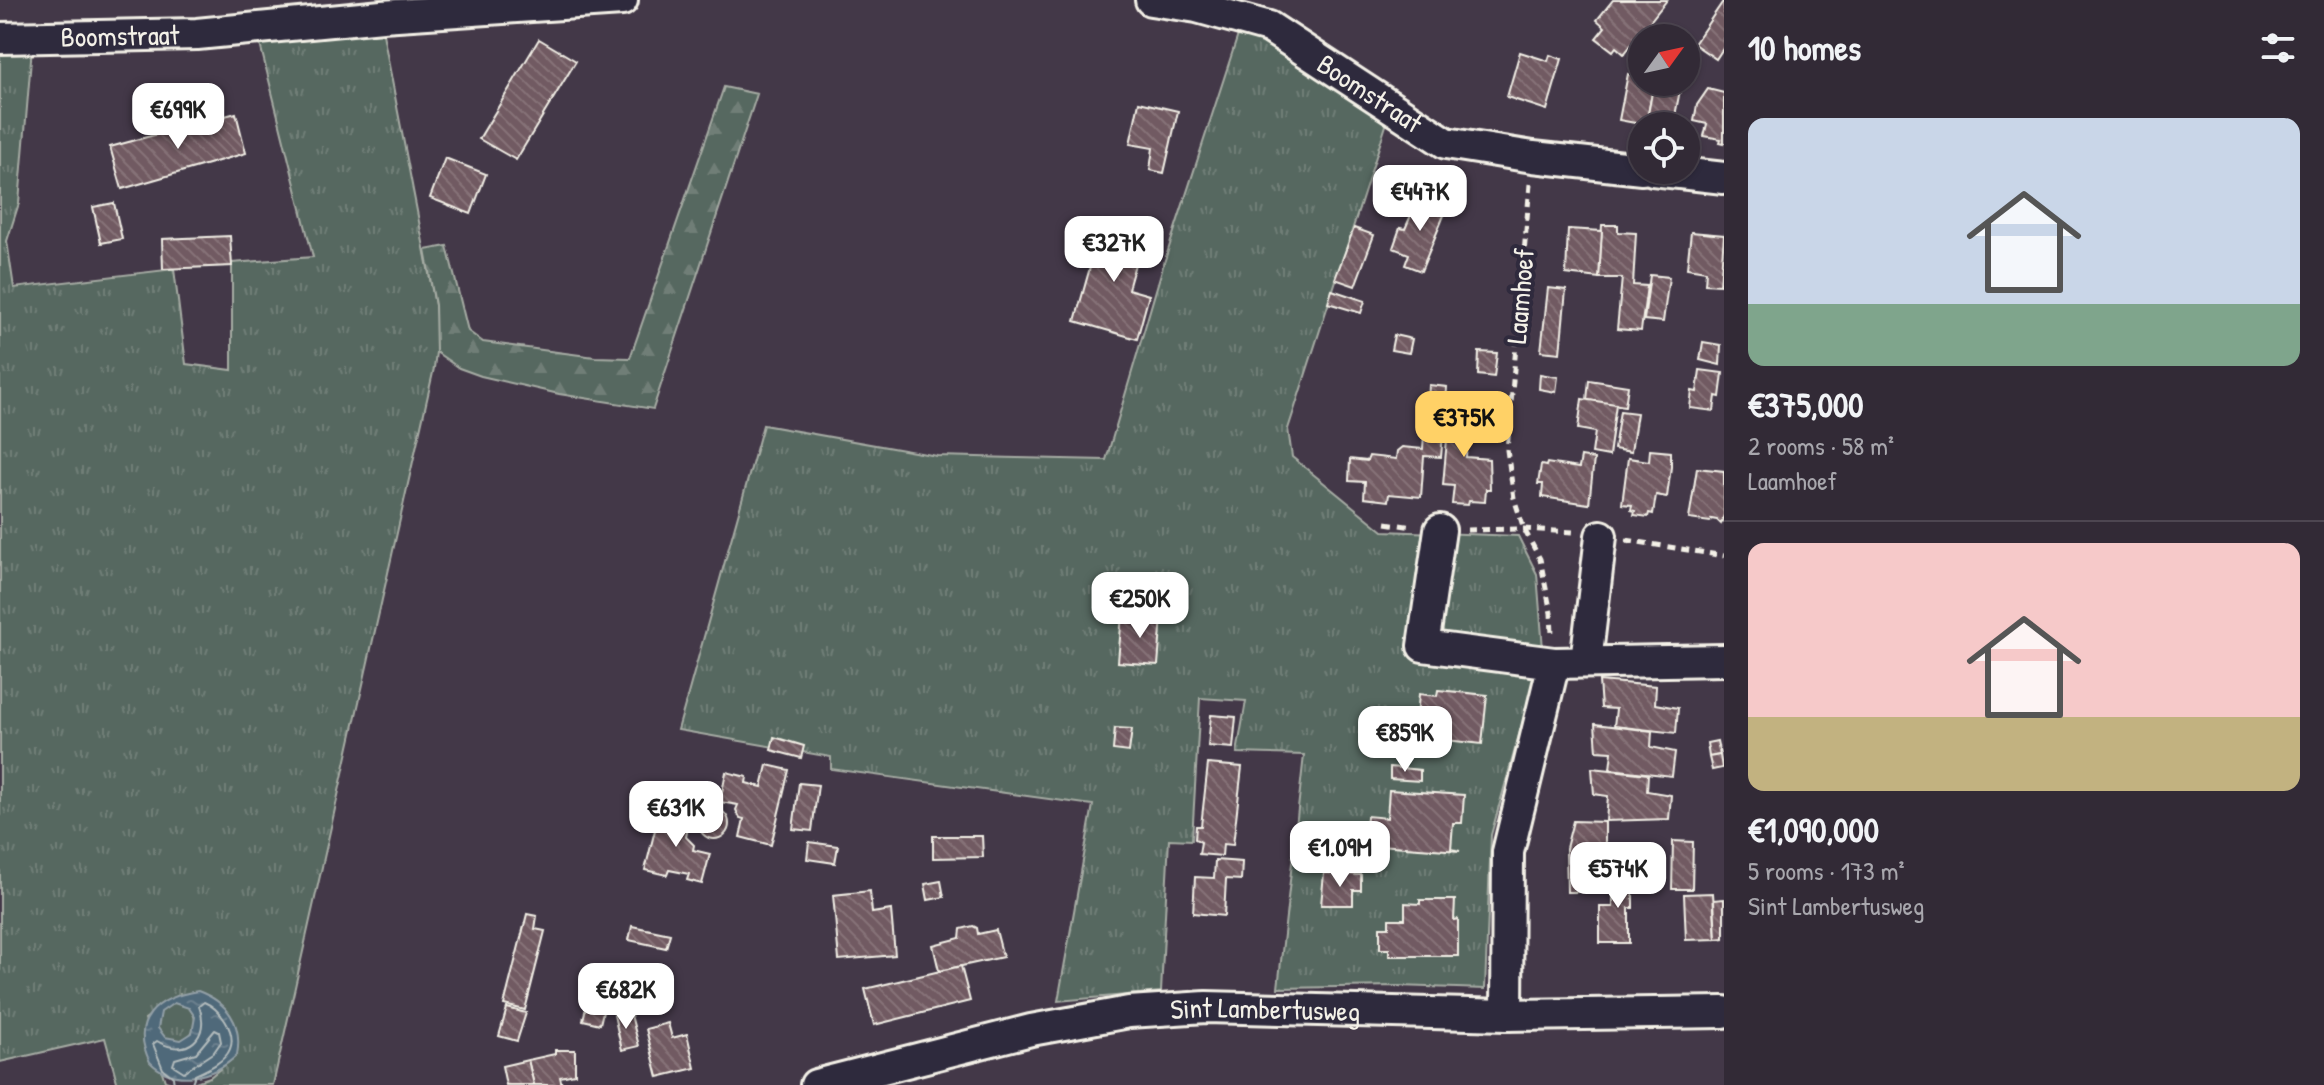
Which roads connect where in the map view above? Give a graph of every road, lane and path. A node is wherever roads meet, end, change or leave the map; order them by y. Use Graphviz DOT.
graph roads {
  1 [pos="622,0"];
  2 [pos="1151,0"];
  3 [pos="0,38"];
  4 [pos="1533,157"];
  5 [pos="1628,167"];
  6 [pos="1700,175"];
  7 [pos="1724,178"];
  8 [pos="1386,523"];
  9 [pos="1524,529"];
  10 [pos="1440,530"];
  11 [pos="1601,536"];
  12 [pos="1724,556"];
  13 [pos="1724,660"];
  14 [pos="1586,662"];
  15 [pos="1554,663"];
  16 [pos="1724,1012"];
  17 [pos="1507,1015"];
  18 [pos="816,1085"];
  1 -- 3 [label="street, Boomstraat"];
  2 -- 4 [label="street, Boomstraat"];
  4 -- 5 [label="street, Boomstraat"];
  4 -- 9 [label="path, Laamhoef"];
  6 -- 7 [label="street"];
  8 -- 10 [label="path"];
  9 -- 10 [label="path"];
  9 -- 11 [label="path"];
  9 -- 15 [label="path, Laamhoef"];
  10 -- 15 [label="street"];
  11 -- 12 [label="path"];
  11 -- 14 [label="street"];
  13 -- 14 [label="street"];
  14 -- 15 [label="street"];
  15 -- 17 [label="street"];
  16 -- 17 [label="street, Sint Lambertusweg"];
  17 -- 18 [label="street, Sint Lambertusweg"];
}
